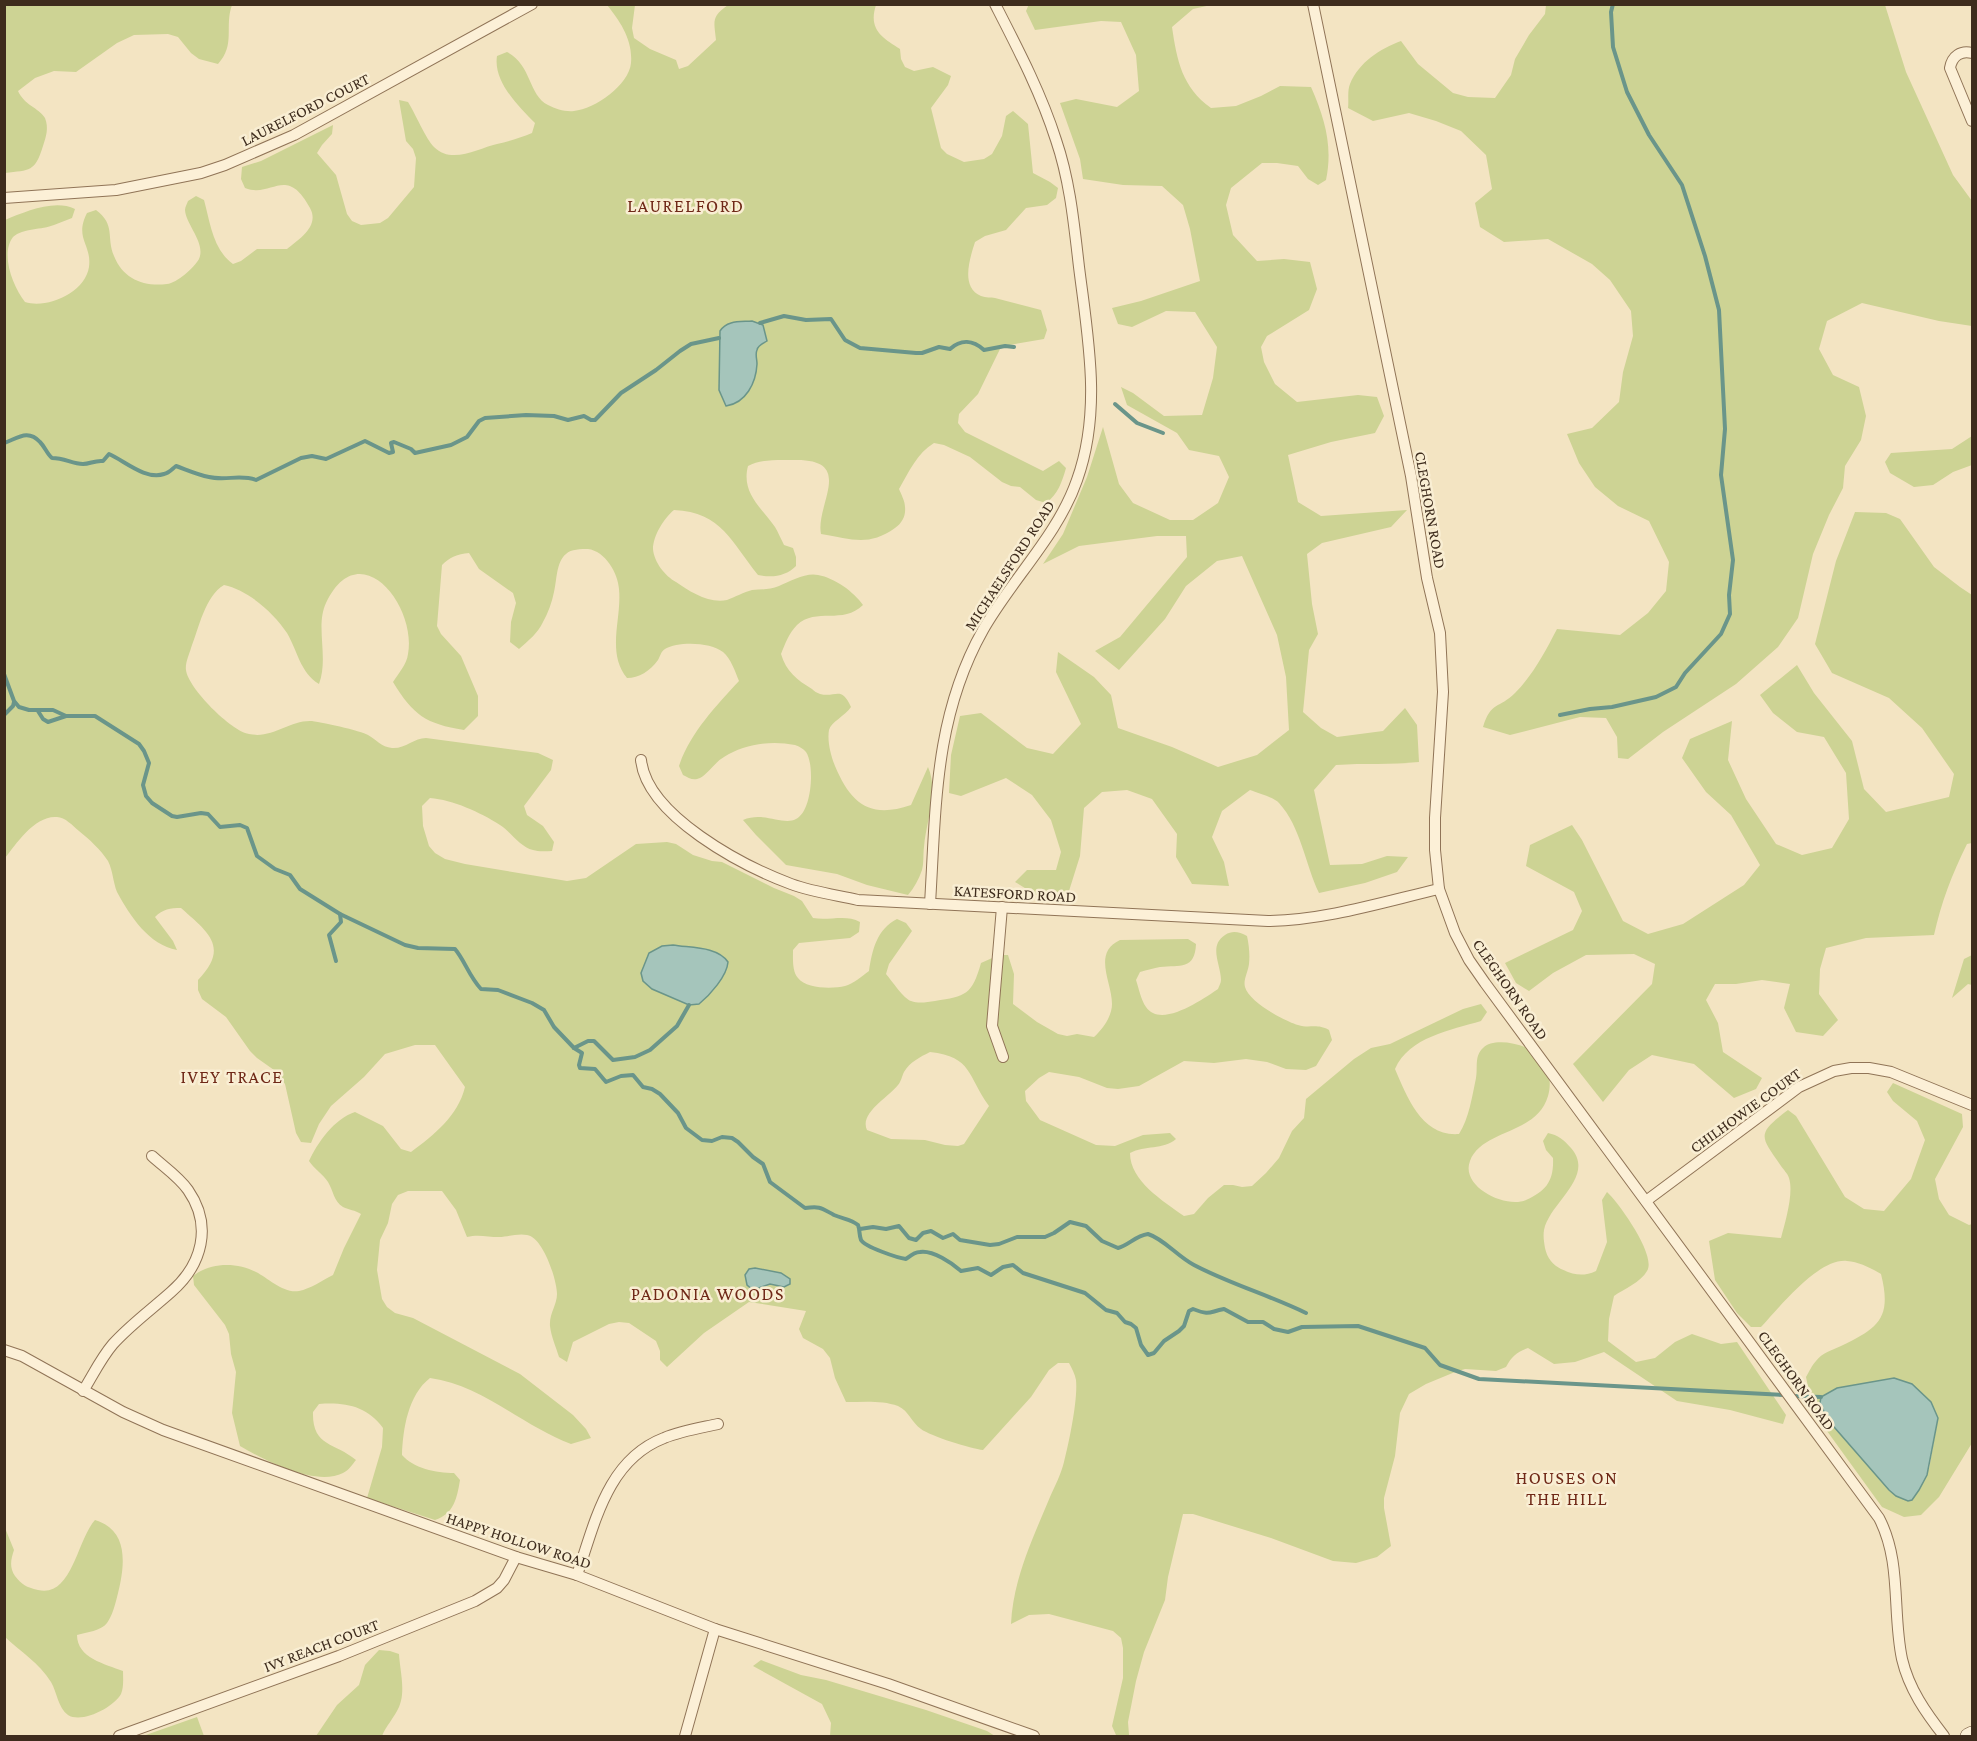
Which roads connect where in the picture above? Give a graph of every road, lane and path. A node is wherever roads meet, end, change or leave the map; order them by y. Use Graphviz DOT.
graph roads {
  1 [pos="532,4"];
  2 [pos="995,4"];
  3 [pos="1313,4"];
  4 [pos="1972,53"];
  5 [pos="1972,121"];
  6 [pos="4,198"];
  7 [pos="641,760"];
  8 [pos="1439,889"];
  9 [pos="930,904"];
  10 [pos="1002,907"];
  11 [pos="1003,1057"];
  12 [pos="1972,1105"];
  13 [pos="152,1156"];
  14 [pos="1646,1201"];
  15 [pos="4,1350"];
  16 [pos="83,1391"];
  17 [pos="718,1424"];
  18 [pos="516,1557"];
  19 [pos="578,1575"];
  20 [pos="716,1629"];
  21 [pos="1972,1734"];
  22 [pos="119,1737"];
  23 [pos="685,1737"];
  24 [pos="1034,1737"];
  25 [pos="1944,1737"];
  26 [pos="1968,1737"];
  1 -- 6 [label="street, LAURELFORD COURT"];
  2 -- 9 [label="street, MICHAELSFORD ROAD"];
  3 -- 8 [label="street, CLEGHORN ROAD"];
  4 -- 5 [label="street"];
  7 -- 9 [label="street, KATESFORD ROAD"];
  8 -- 10 [label="street, KATESFORD ROAD"];
  8 -- 14 [label="street, CLEGHORN ROAD"];
  9 -- 10 [label="street, KATESFORD ROAD"];
  10 -- 11 [label="street"];
  12 -- 14 [label="street, CHILHOWIE COURT"];
  13 -- 16 [label="street"];
  14 -- 25 [label="street, CLEGHORN ROAD"];
  15 -- 16 [label="street, HAPPY HOLLOW ROAD"];
  16 -- 18 [label="street, HAPPY HOLLOW ROAD"];
  17 -- 19 [label="street"];
  18 -- 19 [label="street, HAPPY HOLLOW ROAD"];
  18 -- 22 [label="street, IVY REACH COURT"];
  19 -- 20 [label="street, HAPPY HOLLOW ROAD"];
  20 -- 23 [label="street"];
  20 -- 24 [label="street, HAPPY HOLLOW ROAD"];
  21 -- 26 [label="main road"];
}
